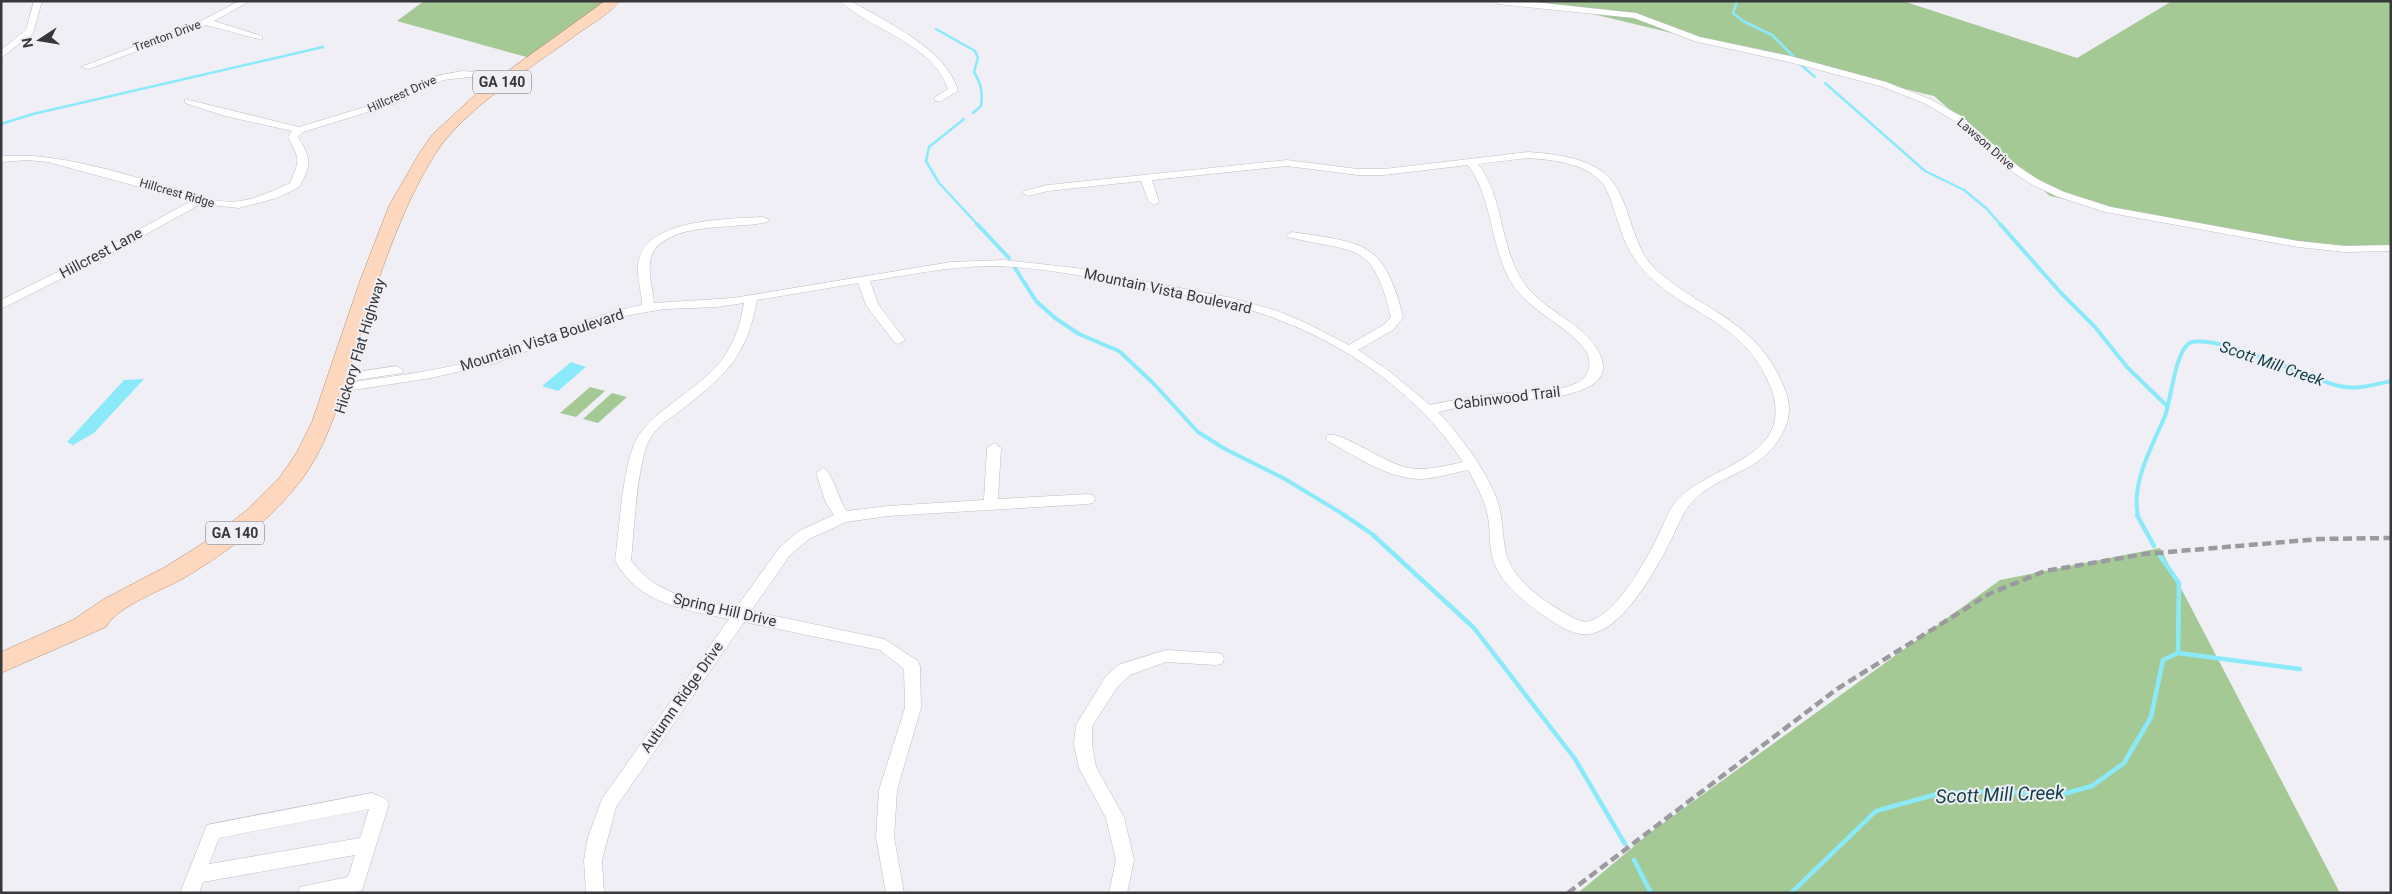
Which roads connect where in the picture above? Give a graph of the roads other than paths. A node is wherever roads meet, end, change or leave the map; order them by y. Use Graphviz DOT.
graph roads {
  1 [pos="38,1"];
  2 [pos="246,1"];
  3 [pos="614,1"];
  4 [pos="844,1"];
  5 [pos="1498,1"];
  6 [pos="206,22"];
  7 [pos="259,38"];
  8 [pos="1,55"];
  9 [pos="86,67"];
  10 [pos="508,77"];
  11 [pos="938,99"];
  12 [pos="188,101"];
  13 [pos="299,130"];
  14 [pos="1,159"];
  15 [pos="1470,161"];
  16 [pos="1145,177"];
  17 [pos="1028,192"];
  18 [pos="200,200"];
  19 [pos="1154,202"];
  20 [pos="763,220"];
  21 [pos="1292,235"];
  22 [pos="2391,248"];
  23 [pos="863,279"];
  24 [pos="751,297"];
  25 [pos="648,303"];
  26 [pos="1,305"];
  27 [pos="900,340"];
  28 [pos="1349,350"];
  29 [pos="344,383"];
  30 [pos="1427,410"];
  31 [pos="1333,438"];
  32 [pos="994,448"];
  33 [pos="1471,465"];
  34 [pos="823,472"];
  35 [pos="1088,499"];
  36 [pos="992,504"];
  37 [pos="843,517"];
  38 [pos="739,614"];
  39 [pos="1216,658"];
  40 [pos="1,663"];
  41 [pos="367,845"];
  42 [pos="196,875"];
  43 [pos="189,893"];
  44 [pos="307,893"];
  45 [pos="596,893"];
  46 [pos="895,893"];
  47 [pos="1118,893"];
  1 -- 8 [label="street"];
  2 -- 6 [label="street, Trenton Drive"];
  3 -- 10 [label="main road, Hickory Flat Highway / GA 140"];
  4 -- 11 [label="street"];
  5 -- 22 [label="street, Lawson Drive"];
  6 -- 7 [label="street"];
  6 -- 9 [label="street, Trenton Drive"];
  10 -- 13 [label="street, Hillcrest Drive"];
  10 -- 29 [label="main road, Hickory Flat Highway / GA 140"];
  12 -- 13 [label="street"];
  13 -- 18 [label="street, Hillcrest Ridge"];
  14 -- 18 [label="street, Hillcrest Ridge"];
  15 -- 16 [label="street, Mountain Vista Boulevard"];
  15 -- 30 [label="street, Cabinwood Trail"];
  15 -- 33 [label="street, Mountain Vista Boulevard"];
  16 -- 17 [label="street, Mountain Vista Boulevard"];
  16 -- 19 [label="street"];
  18 -- 26 [label="street, Hillcrest Lane"];
  20 -- 25 [label="street"];
  21 -- 28 [label="street"];
  23 -- 24 [label="street, Mountain Vista Boulevard"];
  23 -- 27 [label="street"];
  23 -- 28 [label="street, Mountain Vista Boulevard"];
  24 -- 25 [label="street, Mountain Vista Boulevard"];
  24 -- 38 [label="street, Spring Hill Drive"];
  25 -- 29 [label="street, Mountain Vista Boulevard"];
  28 -- 30 [label="street, Mountain Vista Boulevard"];
  29 -- 40 [label="main road, Hickory Flat Highway / GA 140"];
  30 -- 33 [label="street, Mountain Vista Boulevard"];
  31 -- 33 [label="street"];
  32 -- 36 [label="street"];
  34 -- 37 [label="street"];
  35 -- 36 [label="street, Autumn Ridge Drive"];
  36 -- 37 [label="street, Autumn Ridge Drive"];
  37 -- 38 [label="street, Autumn Ridge Drive"];
  38 -- 45 [label="street, Autumn Ridge Drive"];
  38 -- 46 [label="street, Spring Hill Drive"];
  39 -- 47 [label="street"];
  41 -- 42 [label="street"];
  41 -- 42 [label="street"];
  41 -- 44 [label="street"];
  42 -- 43 [label="street"];
}
